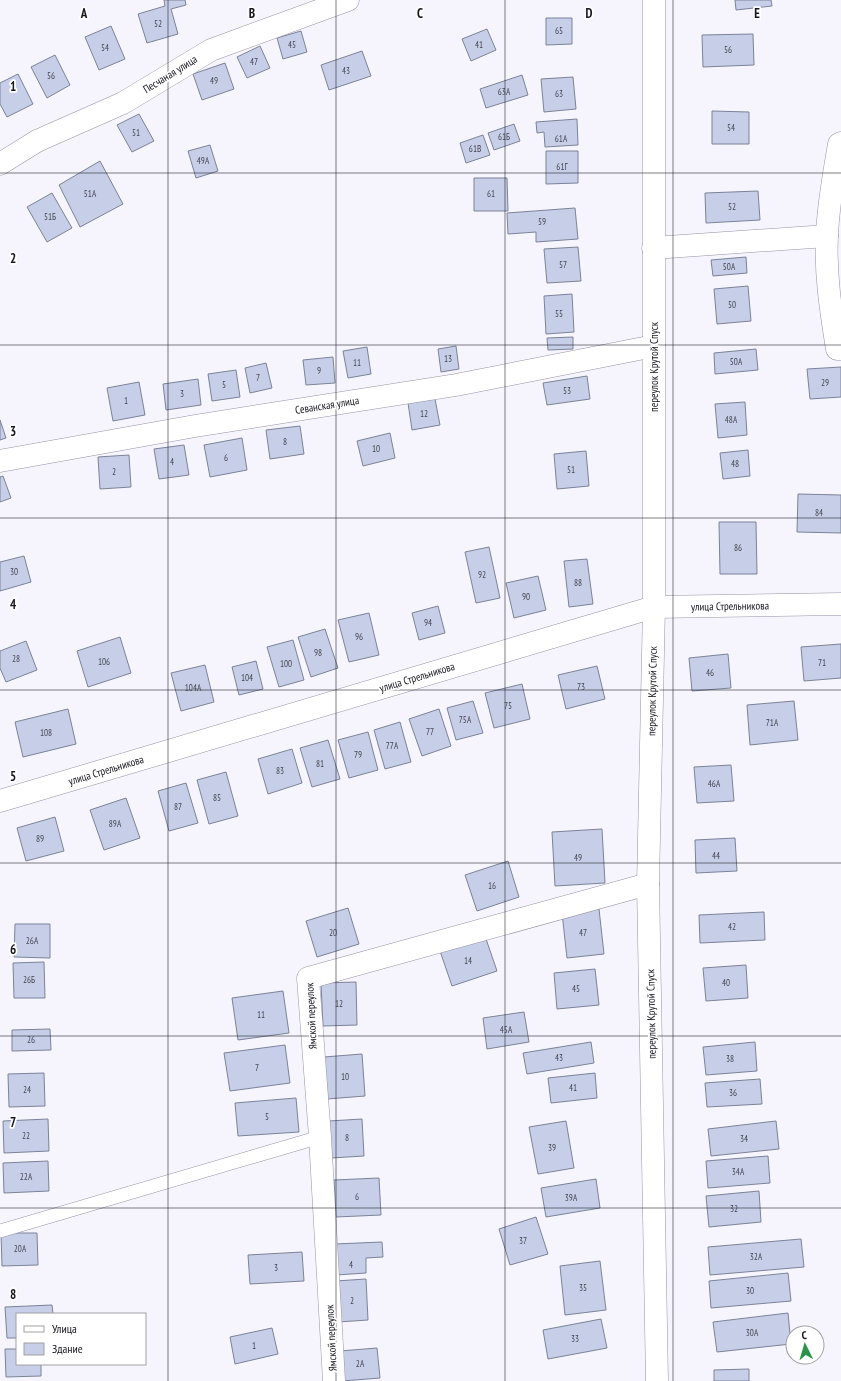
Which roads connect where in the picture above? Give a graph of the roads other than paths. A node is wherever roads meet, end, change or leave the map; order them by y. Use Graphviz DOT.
graph roads {
  1 [pos="348,0"];
  2 [pos="654,0"];
  3 [pos="841,143"];
  4 [pos="0,164"];
  5 [pos="827,236"];
  6 [pos="653,248"];
  7 [pos="654,346"];
  8 [pos="841,349"];
  9 [pos="0,461"];
  10 [pos="841,604"];
  11 [pos="654,607"];
  12 [pos="0,801"];
  13 [pos="648,884"];
  14 [pos="320,1138"];
  15 [pos="0,1231"];
  16 [pos="334,1381"];
  17 [pos="657,1381"];
  1 -- 4 [label="street, Песчаная улица"];
  2 -- 6 [label="street, переулок Крутой Спуск"];
  3 -- 5 [label="street"];
  5 -- 6 [label="street"];
  5 -- 8 [label="street"];
  6 -- 7 [label="street, переулок Крутой Спуск"];
  7 -- 9 [label="street, Севанская улица"];
  7 -- 11 [label="street, переулок Крутой Спуск"];
  10 -- 11 [label="street, улица Стрельникова"];
  11 -- 12 [label="street, улица Стрельникова"];
  11 -- 13 [label="street, переулок Крутой Спуск"];
  13 -- 14 [label="street, Ямской переулок"];
  13 -- 17 [label="street, переулок Крутой Спуск"];
  14 -- 15 [label="lane"];
  14 -- 16 [label="street, Ямской переулок"];
}
